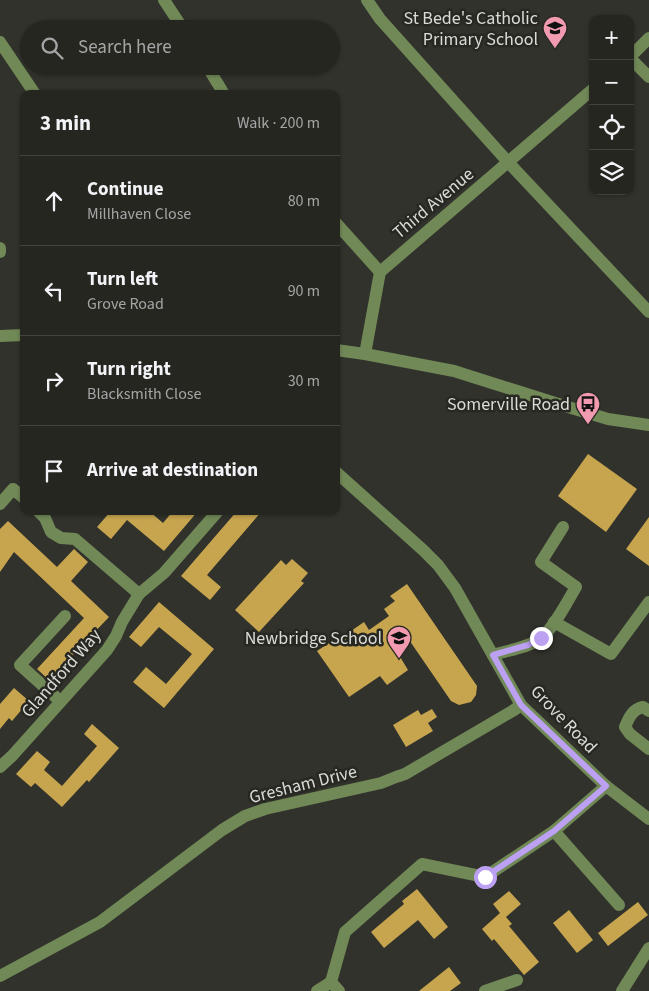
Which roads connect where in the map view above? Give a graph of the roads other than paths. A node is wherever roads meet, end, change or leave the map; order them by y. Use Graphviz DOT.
graph roads {
  1 [pos="164,0"];
  2 [pos="367,0"];
  3 [pos="177,20"];
  4 [pos="649,38"];
  5 [pos="0,42"];
  6 [pos="634,53"];
  7 [pos="633,60"];
  8 [pos="20,72"];
  9 [pos="22,75"];
  10 [pos="212,75"];
  11 [pos="649,77"];
  12 [pos="32,90"];
  13 [pos="222,90"];
  14 [pos="589,92"];
  15 [pos="508,162"];
  16 [pos="340,227"];
  17 [pos="380,272"];
  18 [pos="649,312"];
  19 [pos="20,335"];
  20 [pos="0,336"];
  21 [pos="340,351"];
  22 [pos="365,354"];
  23 [pos="649,425"];
  24 [pos="340,476"];
  25 [pos="20,495"];
  26 [pos="0,504"];
  27 [pos="42,515"];
  28 [pos="215,515"];
  29 [pos="563,527"];
  30 [pos="139,594"];
  31 [pos="649,602"];
  32 [pos="65,616"];
  33 [pos="554,622"];
  34 [pos="493,655"];
  35 [pos="60,701"];
  36 [pos="521,705"];
  37 [pos="649,712"];
  38 [pos="649,749"];
  39 [pos="0,767"];
  40 [pos="606,786"];
  41 [pos="649,819"];
  42 [pos="554,831"];
  43 [pos="618,905"];
  44 [pos="649,948"];
  45 [pos="0,976"];
  46 [pos="517,980"];
  47 [pos="335,987"];
  48 [pos="317,991"];
  49 [pos="485,991"];
  50 [pos="622,991"];
  1 -- 3 [label="street"];
  2 -- 15 [label="street"];
  4 -- 6 [label="street"];
  5 -- 8 [label="street"];
  7 -- 11 [label="street"];
  9 -- 12 [label="street"];
  10 -- 13 [label="street"];
  14 -- 15 [label="street, Third Avenue"];
  15 -- 17 [label="street, Third Avenue"];
  15 -- 18 [label="street"];
  16 -- 17 [label="street"];
  17 -- 22 [label="street"];
  19 -- 20 [label="street"];
  21 -- 22 [label="street"];
  22 -- 23 [label="street"];
  24 -- 34 [label="street, Grove Road"];
  25 -- 26 [label="street"];
  27 -- 30 [label="street"];
  28 -- 30 [label="street, Glandford Way"];
  29 -- 33 [label="street"];
  30 -- 35 [label="street, Glandford Way"];
  31 -- 33 [label="street"];
  32 -- 35 [label="street"];
  33 -- 34 [label="street"];
  34 -- 36 [label="street, Grove Road"];
  35 -- 39 [label="street, Glandford Way"];
  36 -- 40 [label="street, Grove Road"];
  36 -- 45 [label="street, Gresham Drive"];
  37 -- 38 [label="street"];
  40 -- 41 [label="street, Grove Road"];
  40 -- 42 [label="street"];
  42 -- 43 [label="street"];
  42 -- 47 [label="street"];
  44 -- 50 [label="street"];
  46 -- 49 [label="street"];
  47 -- 48 [label="street"];
}
